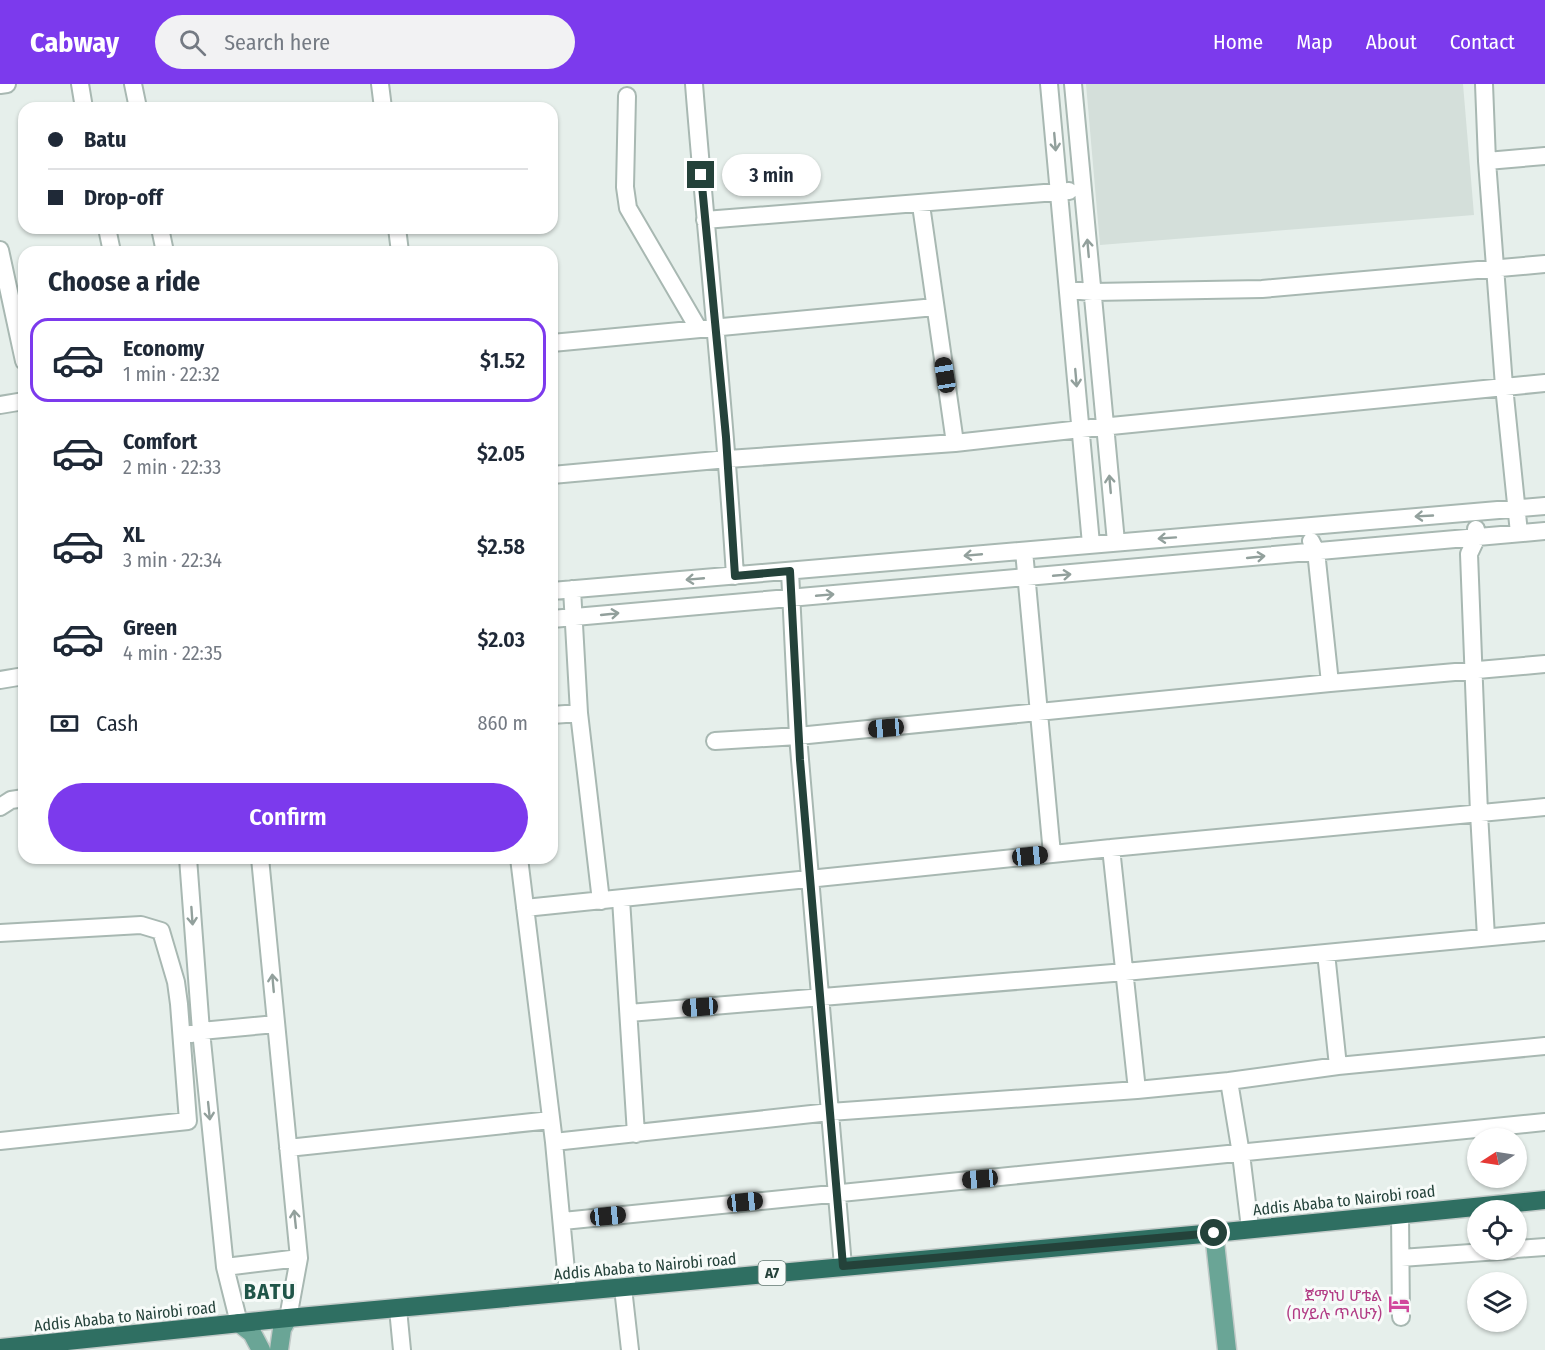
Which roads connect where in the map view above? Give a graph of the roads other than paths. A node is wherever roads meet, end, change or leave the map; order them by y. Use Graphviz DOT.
graph roads {
  1 [pos="7,84"];
  2 [pos="80,84"];
  3 [pos="133,84"];
  4 [pos="380,84"];
  5 [pos="694,84"];
  6 [pos="1049,84"];
  7 [pos="1073,84"];
  8 [pos="1484,84"];
  9 [pos="0,85"];
  10 [pos="627,96"];
  11 [pos="83,102"];
  12 [pos="137,102"];
  13 [pos="382,102"];
  14 [pos="1545,156"];
  15 [pos="1487,161"];
  16 [pos="1083,190"];
  17 [pos="1059,192"];
  18 [pos="921,205"];
  19 [pos="705,220"];
  20 [pos="0,250"];
  21 [pos="1545,264"];
  22 [pos="1496,268"];
  23 [pos="1068,290"];
  24 [pos="1092,291"];
  25 [pos="935,307"];
  26 [pos="717,327"];
  27 [pos="698,328"];
  28 [pos="18,333"];
  29 [pos="558,342"];
  30 [pos="1097,343"];
  31 [pos="1073,346"];
  32 [pos="1545,383"];
  33 [pos="1504,386"];
  34 [pos="18,402"];
  35 [pos="0,405"];
  36 [pos="1105,427"];
  37 [pos="1081,429"];
  38 [pos="955,443"];
  39 [pos="728,459"];
  40 [pos="558,474"];
  41 [pos="1545,506"];
  42 [pos="1517,509"];
  43 [pos="1475,513"];
  44 [pos="1454,514"];
  45 [pos="1393,518"];
  46 [pos="1305,527"];
  47 [pos="1545,531"];
  48 [pos="1519,533"];
  49 [pos="1196,536"];
  50 [pos="1477,537"];
  51 [pos="1457,538"];
  52 [pos="1116,542"];
  53 [pos="1395,543"];
  54 [pos="1091,544"];
  55 [pos="1024,551"];
  56 [pos="1316,551"];
  57 [pos="1469,554"];
  58 [pos="901,561"];
  59 [pos="1198,562"];
  60 [pos="790,571"];
  61 [pos="760,574"];
  62 [pos="735,576"];
  63 [pos="1026,578"];
  64 [pos="651,583"];
  65 [pos="903,588"];
  66 [pos="572,589"];
  67 [pos="558,590"];
  68 [pos="793,598"];
  69 [pos="762,600"];
  70 [pos="653,609"];
  71 [pos="574,617"];
  72 [pos="558,618"];
  73 [pos="1545,664"];
  74 [pos="1472,671"];
  75 [pos="18,677"];
  76 [pos="0,680"];
  77 [pos="1330,683"];
  78 [pos="579,712"];
  79 [pos="1040,712"];
  80 [pos="558,714"];
  81 [pos="798,736"];
  82 [pos="715,741"];
  83 [pos="18,799"];
  84 [pos="0,807"];
  85 [pos="1545,807"];
  86 [pos="1479,813"];
  87 [pos="1111,848"];
  88 [pos="1052,854"];
  89 [pos="188,864"];
  90 [pos="261,864"];
  91 [pos="520,864"];
  92 [pos="810,879"];
  93 [pos="621,899"];
  94 [pos="601,901"];
  95 [pos="525,908"];
  96 [pos="1545,932"];
  97 [pos="0,933"];
  98 [pos="1486,937"];
  99 [pos="1326,953"];
  100 [pos="1125,972"];
  101 [pos="819,998"];
  102 [pos="629,1013"];
  103 [pos="276,1024"];
  104 [pos="201,1030"];
  105 [pos="182,1037"];
  106 [pos="1545,1046"];
  107 [pos="1338,1066"];
  108 [pos="1229,1081"];
  109 [pos="1137,1090"];
  110 [pos="830,1112"];
  111 [pos="551,1120"];
  112 [pos="1545,1122"];
  113 [pos="636,1134"];
  114 [pos="0,1141"];
  115 [pos="554,1142"];
  116 [pos="288,1148"];
  117 [pos="1241,1154"];
  118 [pos="837,1193"];
  119 [pos="1545,1200"];
  120 [pos="1400,1214"];
  121 [pos="562,1221"];
  122 [pos="1250,1228"];
  123 [pos="1214,1233"];
  124 [pos="1545,1247"];
  125 [pos="1527,1248"];
  126 [pos="1467,1253"];
  127 [pos="299,1258"];
  128 [pos="1401,1258"];
  129 [pos="843,1266"];
  130 [pos="225,1267"];
  131 [pos="623,1288"];
  132 [pos="568,1292"];
  133 [pos="398,1309"];
  134 [pos="1401,1317"];
  135 [pos="288,1318"];
  136 [pos="239,1323"];
  137 [pos="0,1348"];
  138 [pos="261,1350"];
  139 [pos="279,1350"];
  140 [pos="402,1350"];
  141 [pos="630,1350"];
  142 [pos="1227,1350"];
  1 -- 9 [label="street"];
  2 -- 11 [label="street"];
  3 -- 12 [label="street"];
  4 -- 13 [label="street"];
  5 -- 19 [label="street"];
  6 -- 17 [label="street, one-way"];
  7 -- 16 [label="street"];
  8 -- 15 [label="street"];
  10 -- 27 [label="street"];
  14 -- 15 [label="street"];
  15 -- 22 [label="street"];
  16 -- 17 [label="street"];
  24 -- 16 [label="street, one-way"];
  17 -- 18 [label="street"];
  17 -- 23 [label="street"];
  18 -- 19 [label="street"];
  18 -- 25 [label="street"];
  19 -- 26 [label="street"];
  20 -- 28 [label="street"];
  21 -- 22 [label="street"];
  22 -- 24 [label="street"];
  22 -- 33 [label="street"];
  23 -- 24 [label="street"];
  23 -- 31 [label="street"];
  24 -- 30 [label="street"];
  25 -- 26 [label="street"];
  25 -- 38 [label="street"];
  26 -- 27 [label="street"];
  26 -- 39 [label="street"];
  27 -- 29 [label="street"];
  30 -- 31 [label="street"];
  30 -- 36 [label="street"];
  31 -- 37 [label="street, one-way"];
  32 -- 33 [label="street"];
  33 -- 36 [label="street"];
  33 -- 42 [label="street"];
  34 -- 35 [label="street"];
  36 -- 37 [label="street"];
  52 -- 36 [label="street, one-way"];
  37 -- 38 [label="street"];
  37 -- 54 [label="street"];
  38 -- 39 [label="street"];
  39 -- 40 [label="street"];
  39 -- 62 [label="street"];
  41 -- 42 [label="street"];
  42 -- 43 [label="street"];
  42 -- 48 [label="street"];
  43 -- 44 [label="street"];
  43 -- 50 [label="street"];
  44 -- 45 [label="street, one-way"];
  44 -- 51 [label="street"];
  45 -- 46 [label="street"];
  45 -- 53 [label="street"];
  46 -- 49 [label="street"];
  46 -- 56 [label="street"];
  47 -- 48 [label="street"];
  48 -- 50 [label="street"];
  49 -- 52 [label="street, one-way"];
  49 -- 59 [label="street"];
  50 -- 51 [label="street"];
  50 -- 57 [label="street"];
  51 -- 53 [label="street"];
  51 -- 57 [label="street"];
  52 -- 54 [label="street"];
  53 -- 56 [label="street"];
  54 -- 55 [label="street"];
  55 -- 58 [label="street, one-way"];
  55 -- 63 [label="street"];
  59 -- 56 [label="street, one-way"];
  56 -- 77 [label="street"];
  57 -- 74 [label="street"];
  58 -- 60 [label="street"];
  58 -- 65 [label="street"];
  63 -- 59 [label="street, one-way"];
  60 -- 61 [label="street"];
  60 -- 68 [label="street"];
  61 -- 62 [label="street"];
  61 -- 69 [label="street"];
  62 -- 64 [label="street, one-way"];
  63 -- 65 [label="street"];
  63 -- 79 [label="street"];
  64 -- 66 [label="street"];
  64 -- 70 [label="street"];
  68 -- 65 [label="street, one-way"];
  66 -- 67 [label="street"];
  66 -- 71 [label="street"];
  68 -- 69 [label="street"];
  68 -- 81 [label="street"];
  69 -- 70 [label="street"];
  71 -- 70 [label="street, one-way"];
  71 -- 72 [label="street"];
  71 -- 78 [label="street"];
  73 -- 74 [label="street"];
  74 -- 77 [label="street"];
  74 -- 86 [label="street"];
  75 -- 76 [label="street"];
  77 -- 79 [label="street"];
  78 -- 80 [label="street"];
  78 -- 94 [label="street"];
  79 -- 81 [label="street"];
  79 -- 88 [label="street"];
  81 -- 82 [label="street"];
  81 -- 92 [label="street"];
  83 -- 84 [label="street"];
  85 -- 86 [label="street"];
  86 -- 87 [label="street"];
  86 -- 98 [label="street"];
  87 -- 88 [label="street"];
  87 -- 100 [label="street"];
  88 -- 92 [label="street"];
  89 -- 104 [label="street, one-way"];
  103 -- 90 [label="street, one-way"];
  91 -- 95 [label="street"];
  92 -- 93 [label="street"];
  92 -- 101 [label="street"];
  93 -- 94 [label="street"];
  93 -- 102 [label="street"];
  94 -- 95 [label="street"];
  95 -- 111 [label="street"];
  96 -- 98 [label="street"];
  97 -- 105 [label="street"];
  98 -- 99 [label="street"];
  99 -- 100 [label="street"];
  99 -- 107 [label="street"];
  100 -- 101 [label="street"];
  100 -- 109 [label="street"];
  101 -- 102 [label="street"];
  101 -- 110 [label="street"];
  102 -- 113 [label="street"];
  103 -- 104 [label="street"];
  103 -- 116 [label="street"];
  104 -- 105 [label="street"];
  104 -- 130 [label="street, one-way"];
  105 -- 114 [label="street"];
  106 -- 107 [label="street"];
  107 -- 108 [label="street"];
  108 -- 109 [label="street"];
  108 -- 117 [label="street"];
  109 -- 110 [label="street"];
  110 -- 113 [label="street"];
  110 -- 118 [label="street"];
  111 -- 115 [label="street"];
  111 -- 116 [label="street"];
  112 -- 117 [label="street"];
  113 -- 115 [label="street"];
  115 -- 121 [label="street"];
  127 -- 116 [label="street, one-way"];
  117 -- 118 [label="street"];
  117 -- 122 [label="street"];
  118 -- 121 [label="street"];
  118 -- 129 [label="street"];
  119 -- 120 [label="highway, Addis Ababa to Nairobi road / A7"];
  120 -- 122 [label="highway, Addis Ababa to Nairobi road / A7"];
  120 -- 128 [label="street"];
  121 -- 132 [label="street"];
  122 -- 123 [label="highway, Addis Ababa to Nairobi road / A7"];
  123 -- 129 [label="highway, Addis Ababa to Nairobi road / A7"];
  123 -- 142 [label="main road"];
  124 -- 125 [label="street"];
  126 -- 128 [label="street"];
  127 -- 130 [label="street"];
  127 -- 135 [label="street"];
  128 -- 134 [label="street"];
  129 -- 131 [label="highway, Addis Ababa to Nairobi road / A7"];
  130 -- 136 [label="street"];
  131 -- 132 [label="highway, Addis Ababa to Nairobi road / A7"];
  131 -- 141 [label="street"];
  132 -- 133 [label="highway, Addis Ababa to Nairobi road / A7"];
  133 -- 135 [label="highway, Addis Ababa to Nairobi road / A7"];
  133 -- 140 [label="street"];
  135 -- 136 [label="highway, Addis Ababa to Nairobi road / A7"];
  135 -- 139 [label="main road"];
  136 -- 137 [label="highway, Addis Ababa to Nairobi road / A7"];
  136 -- 138 [label="main road"];
}
